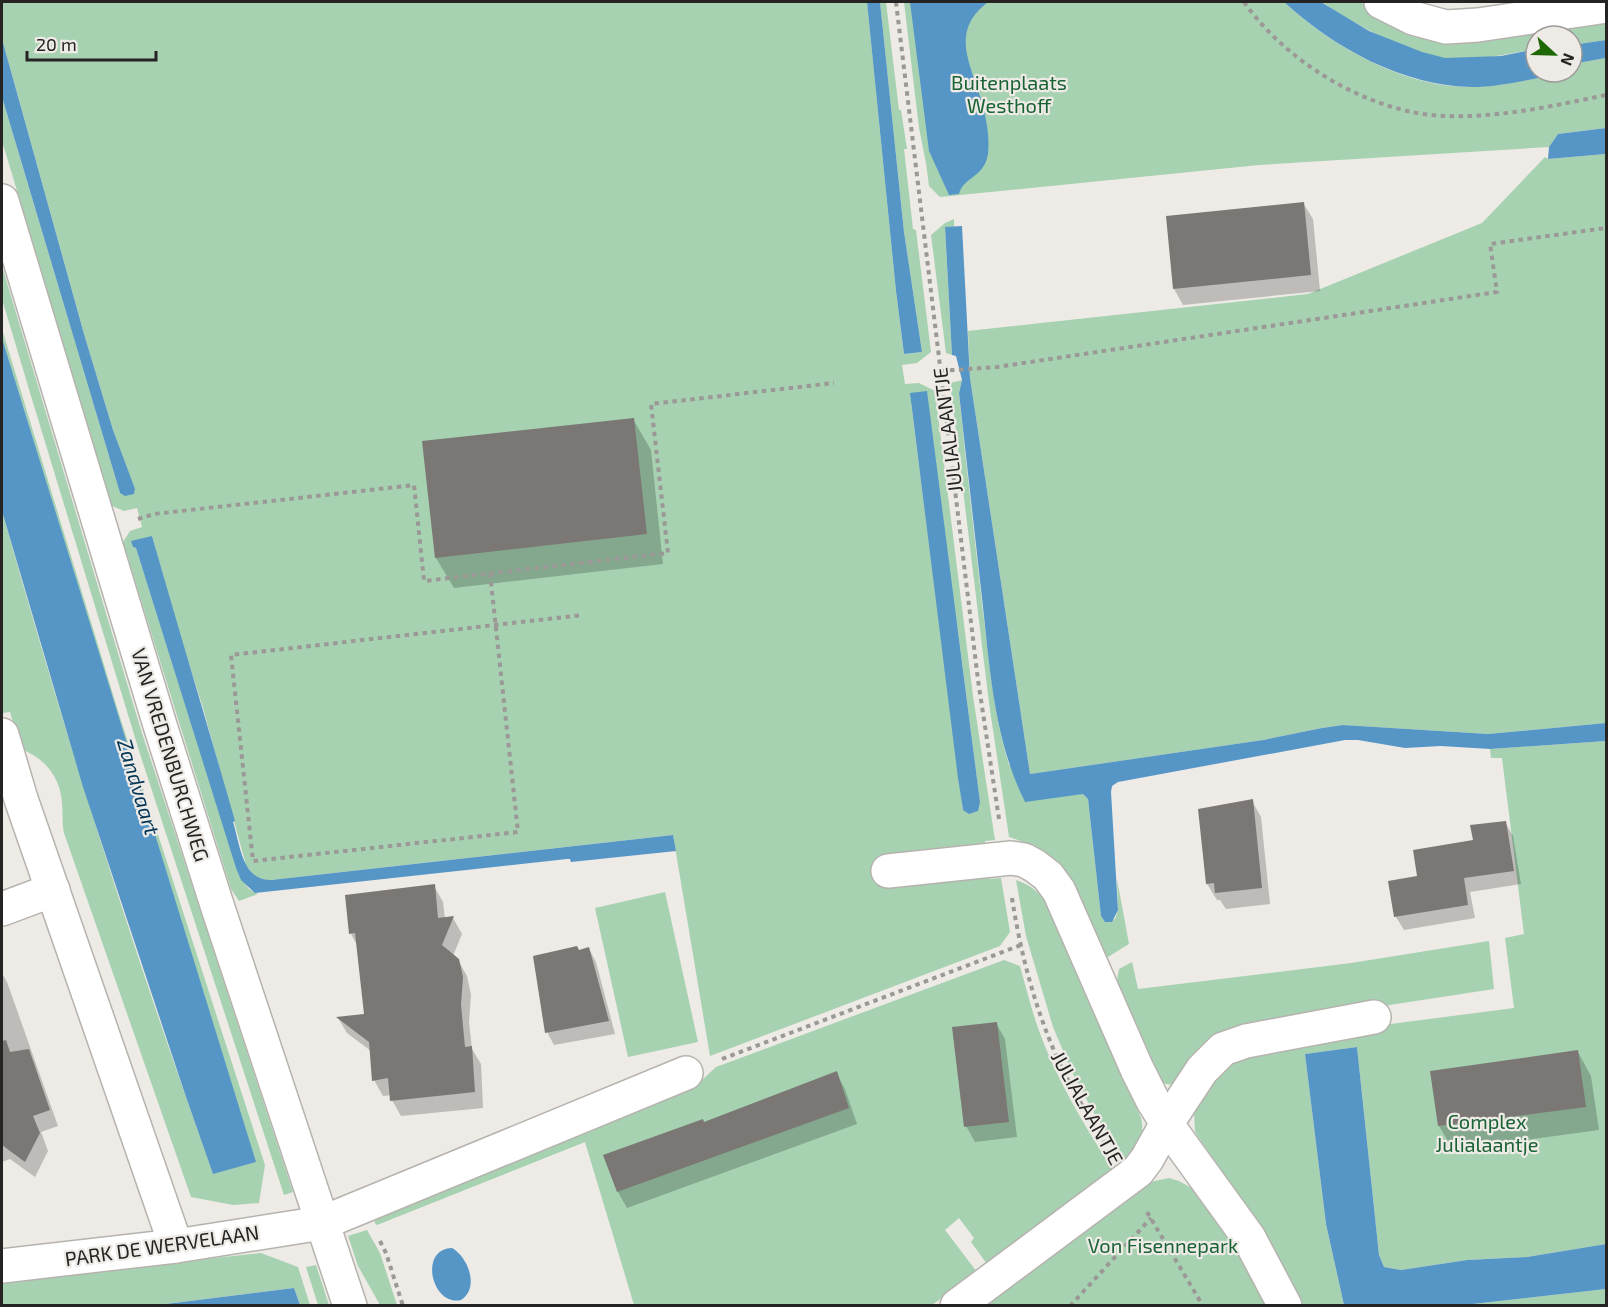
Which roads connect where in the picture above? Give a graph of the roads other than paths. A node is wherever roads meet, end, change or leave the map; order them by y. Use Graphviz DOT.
graph roads {
  1 [pos="1381,2"];
  2 [pos="1606,6"];
  3 [pos="2,201"];
  4 [pos="4,754"];
  5 [pos="888,871"];
  6 [pos="53,890"];
  7 [pos="2,909"];
  8 [pos="1374,1017"];
  9 [pos="686,1074"];
  10 [pos="1167,1123"];
  11 [pos="322,1223"];
  12 [pos="176,1246"];
  13 [pos="2,1266"];
  14 [pos="350,1305"];
  15 [pos="957,1305"];
  16 [pos="1285,1305"];
  1 -- 2 [label="street"];
  3 -- 11 [label="street, VAN VREDENBURCHWEG"];
  4 -- 6 [label="street"];
  5 -- 10 [label="street"];
  6 -- 7 [label="street"];
  6 -- 12 [label="street"];
  8 -- 10 [label="street"];
  9 -- 11 [label="street, PARK DE WERVELAAN"];
  10 -- 15 [label="street"];
  10 -- 16 [label="street"];
  11 -- 12 [label="street, PARK DE WERVELAAN"];
  11 -- 14 [label="street, VAN VREDENBURCHWEG"];
  12 -- 13 [label="street, PARK DE WERVELAAN"];
}
